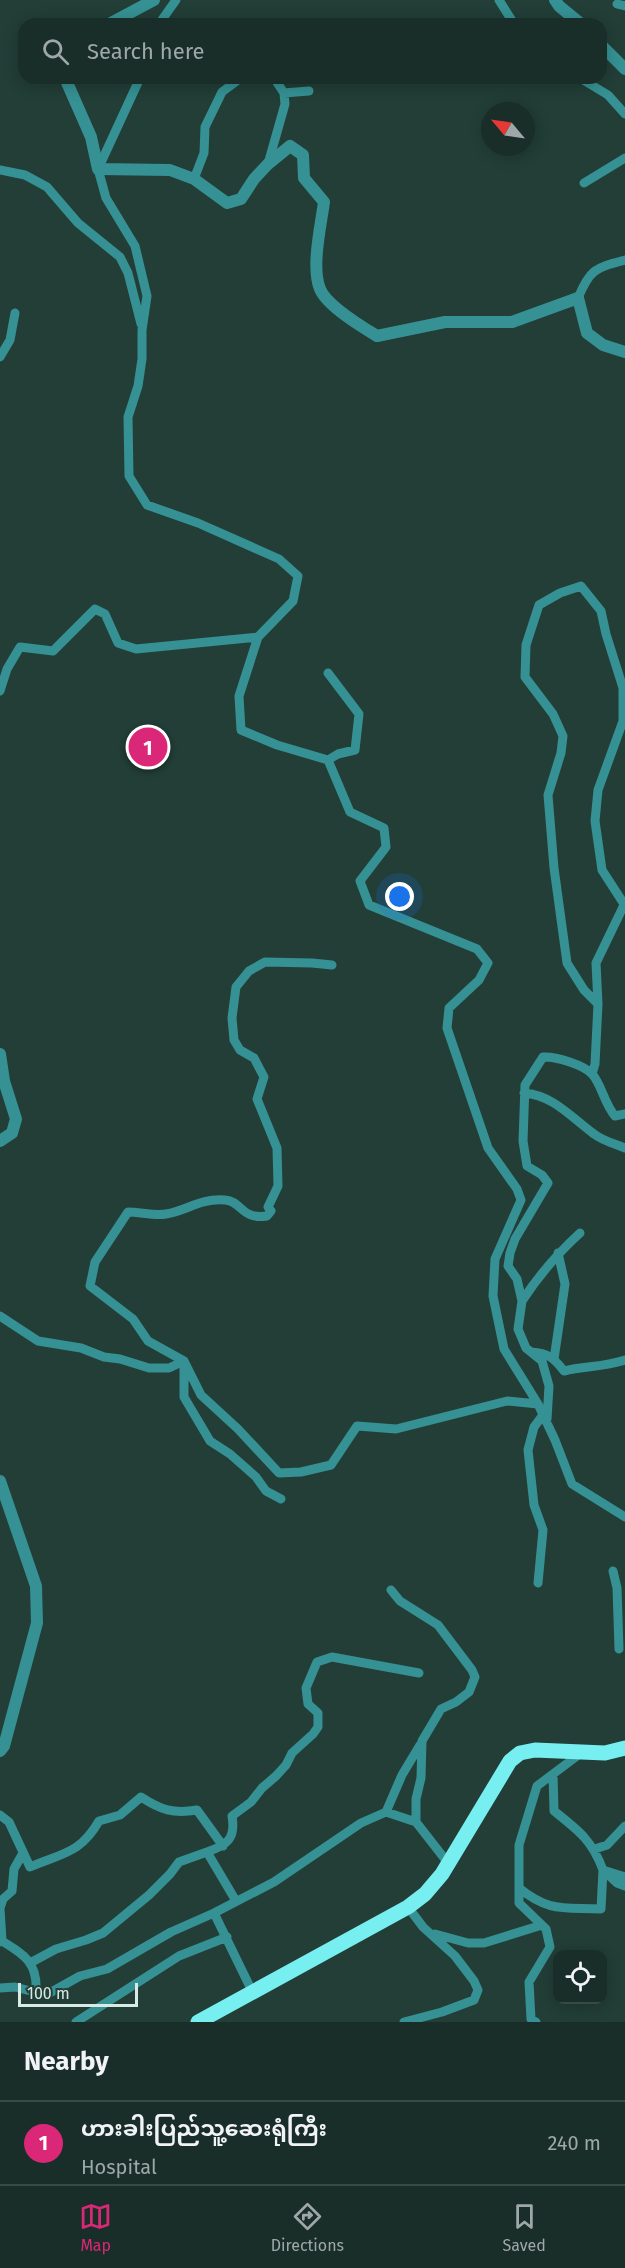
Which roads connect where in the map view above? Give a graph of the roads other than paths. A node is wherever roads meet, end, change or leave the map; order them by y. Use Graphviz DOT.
graph roads {
  1 [pos="154,0"];
  2 [pos="176,0"];
  3 [pos="499,0"];
  4 [pos="555,0"];
  5 [pos="120,18"];
  6 [pos="163,18"];
  7 [pos="510,18"];
  8 [pos="574,18"];
  9 [pos="607,51"];
  10 [pos="625,69"];
  11 [pos="68,84"];
  12 [pos="137,84"];
  13 [pos="233,84"];
  14 [pos="278,84"];
  15 [pos="590,84"];
  16 [pos="309,91"];
  17 [pos="284,93"];
  18 [pos="625,114"];
  19 [pos="625,158"];
  20 [pos="268,164"];
  21 [pos="98,169"];
  22 [pos="0,170"];
  23 [pos="194,179"];
  24 [pos="584,183"];
  25 [pos="625,260"];
  26 [pos="578,298"];
  27 [pos="15,313"];
  28 [pos="142,330"];
  29 [pos="625,351"];
  30 [pos="0,357"];
  31 [pos="258,637"];
  32 [pos="328,673"];
  33 [pos="0,691"];
  34 [pos="328,760"];
  35 [pos="625,903"];
  36 [pos="332,965"];
  37 [pos="598,1004"];
  38 [pos="0,1054"];
  39 [pos="592,1074"];
  40 [pos="524,1093"];
  41 [pos="625,1114"];
  42 [pos="0,1142"];
  43 [pos="625,1148"];
  44 [pos="580,1233"];
  45 [pos="558,1252"];
  46 [pos="522,1301"];
  47 [pos="0,1316"];
  48 [pos="531,1352"];
  49 [pos="554,1359"];
  50 [pos="625,1360"];
  51 [pos="184,1361"];
  52 [pos="538,1404"];
  53 [pos="545,1418"];
  54 [pos="0,1481"];
  55 [pos="281,1499"];
  56 [pos="625,1516"];
  57 [pos="613,1571"];
  58 [pos="538,1583"];
  59 [pos="391,1590"];
  60 [pos="619,1649"];
  61 [pos="419,1673"];
  62 [pos="422,1742"];
  63 [pos="625,1748"];
  64 [pos="0,1751"];
  65 [pos="581,1753"];
  66 [pos="554,1774"];
  67 [pos="386,1812"];
  68 [pos="0,1815"];
  69 [pos="416,1821"];
  70 [pos="625,1826"];
  71 [pos="223,1846"];
  72 [pos="595,1849"];
  73 [pos="23,1852"];
  74 [pos="207,1852"];
  75 [pos="448,1863"];
  76 [pos="603,1870"];
  77 [pos="625,1877"];
  78 [pos="625,1886"];
  79 [pos="519,1888"];
  80 [pos="236,1901"];
  81 [pos="408,1907"];
  82 [pos="214,1913"];
  83 [pos="542,1924"];
  84 [pos="430,1933"];
  85 [pos="227,1937"];
  86 [pos="1,1941"];
  87 [pos="30,1963"];
  88 [pos="0,1988"];
  89 [pos="36,1993"];
  90 [pos="253,1993"];
  91 [pos="76,2022"];
  92 [pos="198,2022"];
  93 [pos="404,2022"];
  94 [pos="536,2022"];
  1 -- 5 [label="street"];
  2 -- 6 [label="street"];
  3 -- 7 [label="street"];
  4 -- 8 [label="street"];
  9 -- 10 [label="street"];
  11 -- 21 [label="street"];
  12 -- 21 [label="street"];
  13 -- 23 [label="street"];
  14 -- 17 [label="street"];
  15 -- 18 [label="street"];
  16 -- 17 [label="street"];
  17 -- 20 [label="street"];
  19 -- 24 [label="street"];
  20 -- 23 [label="street"];
  20 -- 26 [label="street"];
  21 -- 23 [label="street"];
  21 -- 28 [label="street"];
  22 -- 28 [label="street"];
  25 -- 26 [label="street"];
  26 -- 29 [label="street"];
  27 -- 30 [label="street"];
  28 -- 31 [label="street"];
  31 -- 33 [label="street"];
  31 -- 34 [label="street"];
  32 -- 34 [label="street"];
  34 -- 52 [label="street"];
  35 -- 37 [label="street"];
  35 -- 37 [label="street"];
  36 -- 51 [label="street"];
  37 -- 39 [label="street"];
  38 -- 42 [label="street"];
  39 -- 40 [label="street"];
  39 -- 41 [label="street"];
  40 -- 43 [label="street"];
  40 -- 46 [label="street"];
  44 -- 45 [label="street"];
  45 -- 46 [label="street"];
  45 -- 49 [label="street"];
  46 -- 48 [label="street"];
  47 -- 51 [label="street"];
  48 -- 49 [label="street"];
  48 -- 53 [label="street"];
  49 -- 50 [label="street"];
  51 -- 52 [label="street"];
  51 -- 55 [label="street"];
  52 -- 53 [label="street"];
  53 -- 56 [label="street"];
  53 -- 58 [label="street"];
  54 -- 64 [label="street"];
  57 -- 60 [label="street"];
  59 -- 62 [label="street"];
  61 -- 71 [label="street"];
  62 -- 67 [label="street"];
  62 -- 69 [label="street"];
  63 -- 65 [label="highway"];
  65 -- 66 [label="street"];
  65 -- 75 [label="highway"];
  66 -- 72 [label="street"];
  66 -- 79 [label="street"];
  67 -- 69 [label="street"];
  67 -- 80 [label="street"];
  68 -- 73 [label="street"];
  69 -- 75 [label="street"];
  70 -- 72 [label="street"];
  71 -- 73 [label="street"];
  71 -- 74 [label="street"];
  72 -- 76 [label="street"];
  73 -- 86 [label="street"];
  74 -- 80 [label="street"];
  74 -- 87 [label="street"];
  75 -- 81 [label="highway"];
  76 -- 77 [label="street"];
  76 -- 78 [label="street"];
  76 -- 79 [label="street"];
  79 -- 83 [label="street"];
  80 -- 82 [label="street"];
  81 -- 84 [label="street"];
  81 -- 90 [label="highway"];
  82 -- 85 [label="street"];
  82 -- 89 [label="street"];
  83 -- 84 [label="street"];
  83 -- 94 [label="street"];
  84 -- 93 [label="street"];
  85 -- 90 [label="street"];
  85 -- 91 [label="street"];
  86 -- 87 [label="street"];
  87 -- 89 [label="street"];
  88 -- 89 [label="street"];
  90 -- 92 [label="highway"];
}
